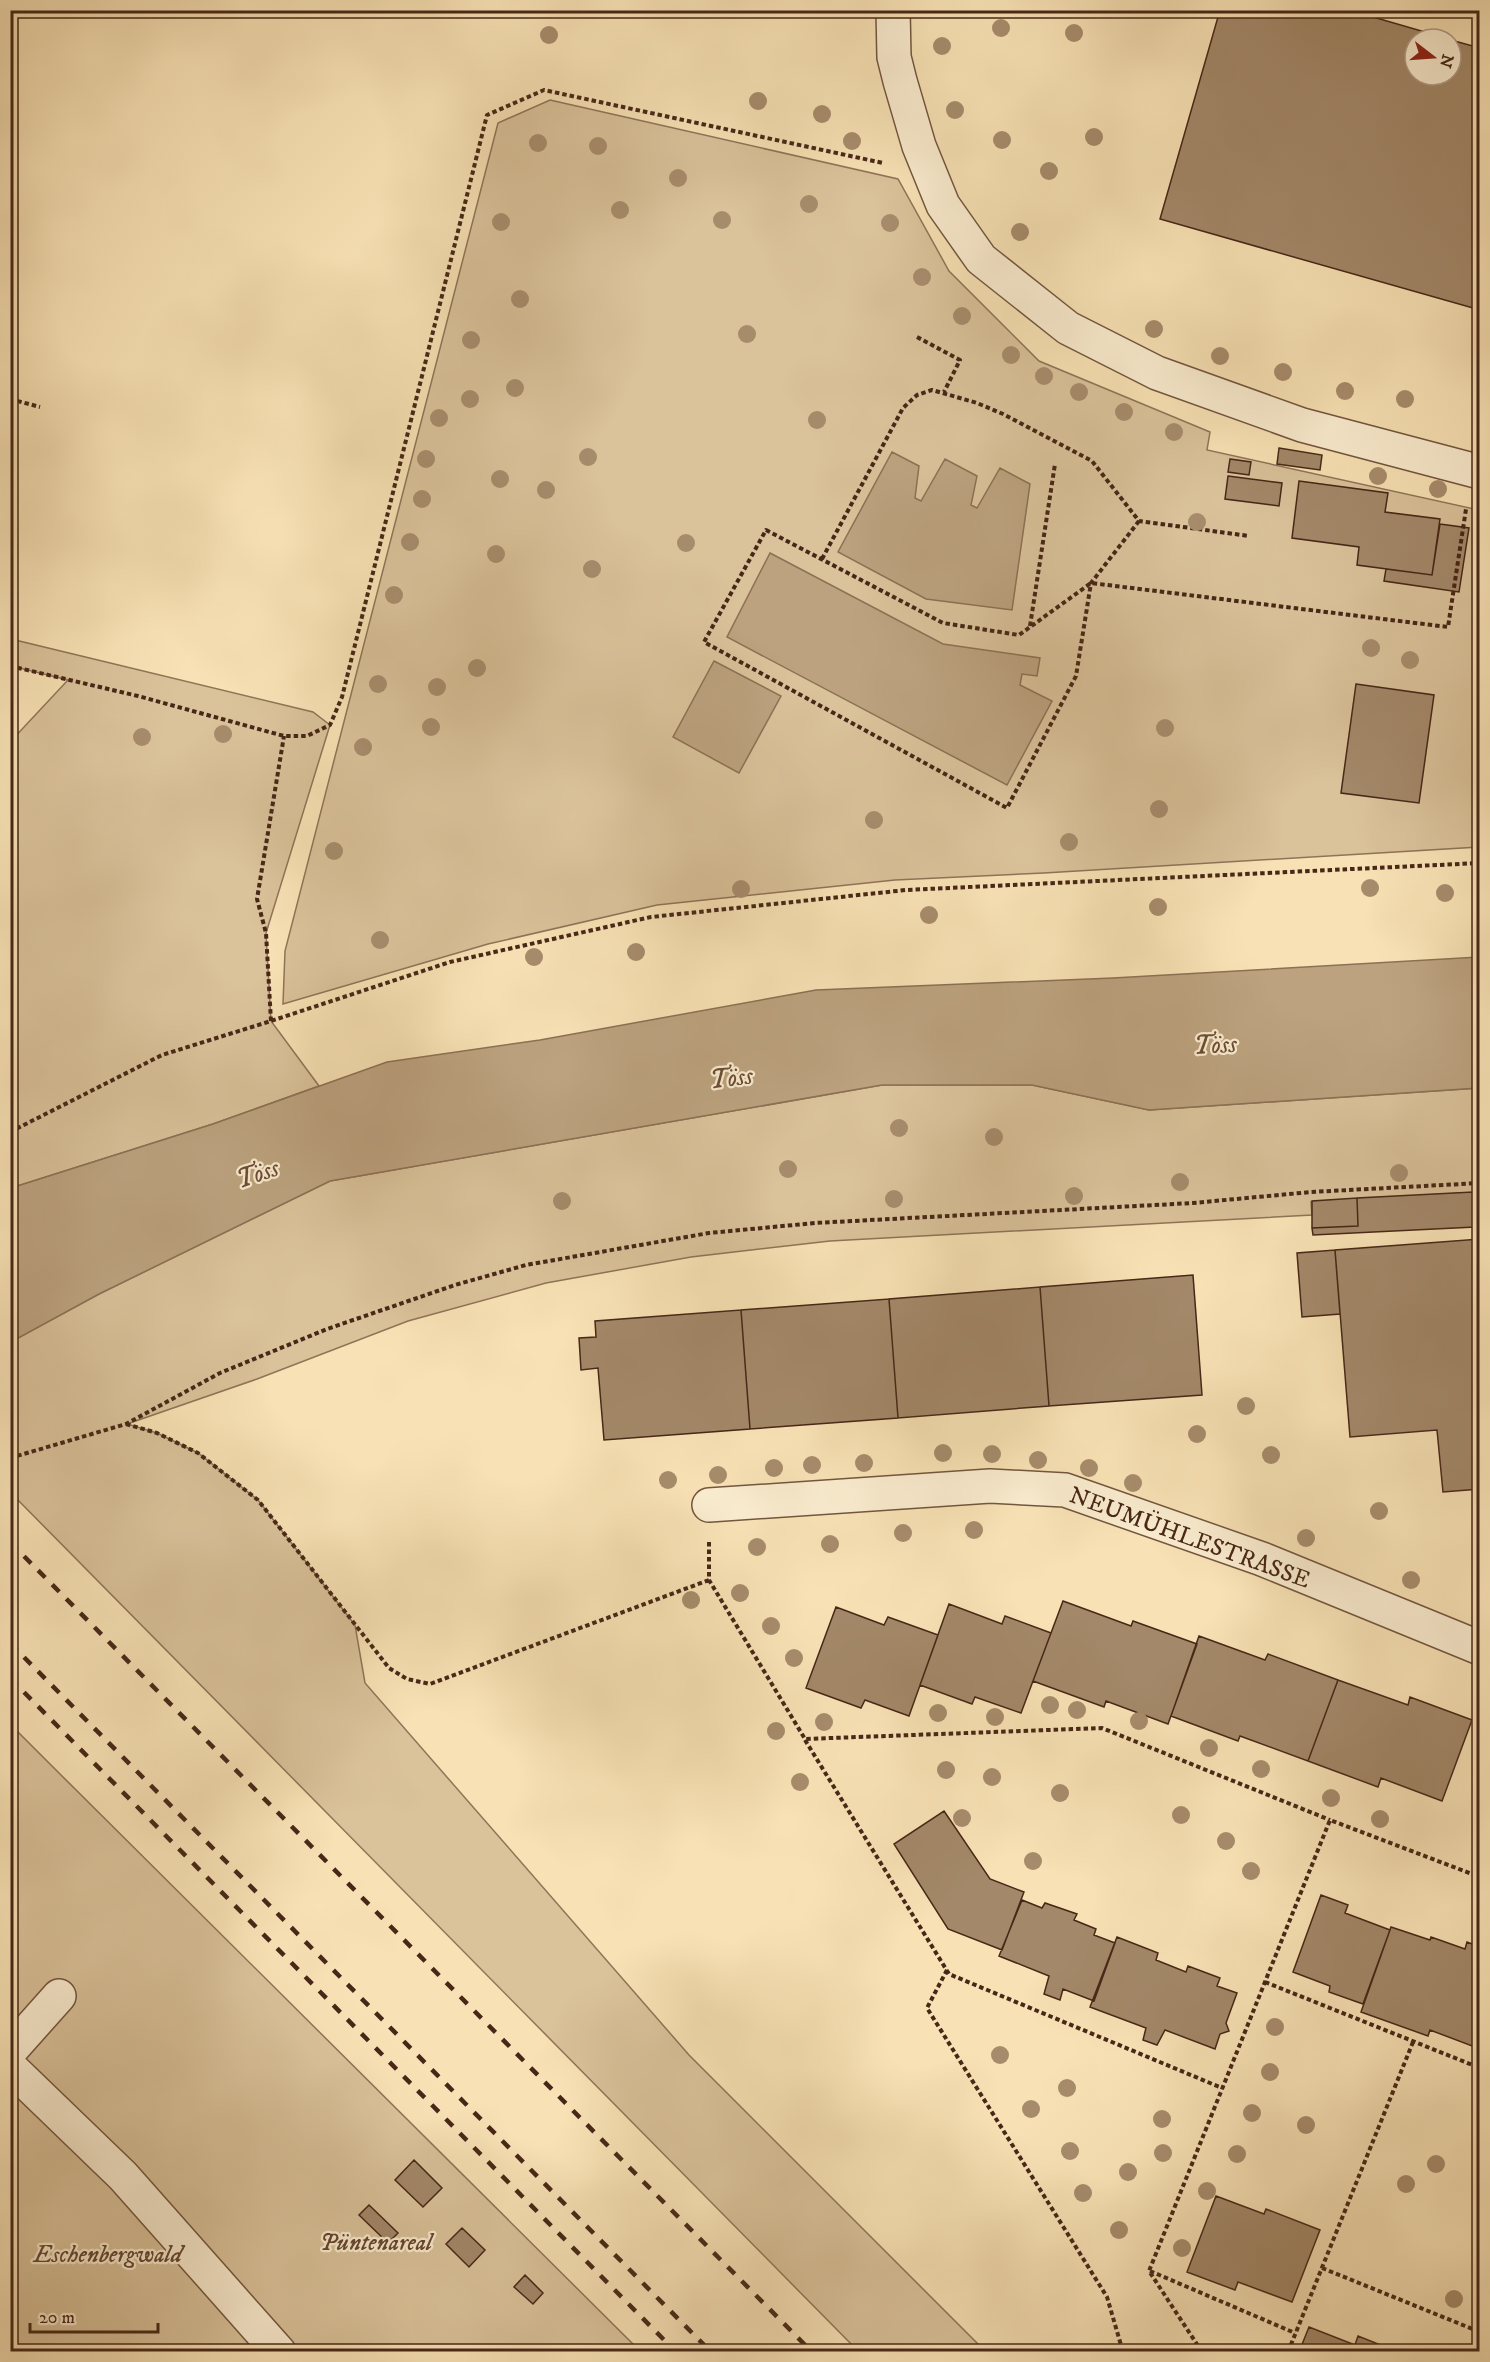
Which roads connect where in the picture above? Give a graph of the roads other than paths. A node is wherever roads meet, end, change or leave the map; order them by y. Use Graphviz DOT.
graph roads {
  1 [pos="893,10"];
  2 [pos="1476,471"];
  3 [pos="709,1505"];
  4 [pos="1479,1648"];
  5 [pos="59,1996"];
  6 [pos="10,2051"];
  7 [pos="10,2067"];
  8 [pos="279,2352"];
  1 -- 2 [label="street"];
  3 -- 4 [label="street, NEUMÜHLESTRASSE"];
  5 -- 6 [label="street"];
  7 -- 8 [label="street"];
}
